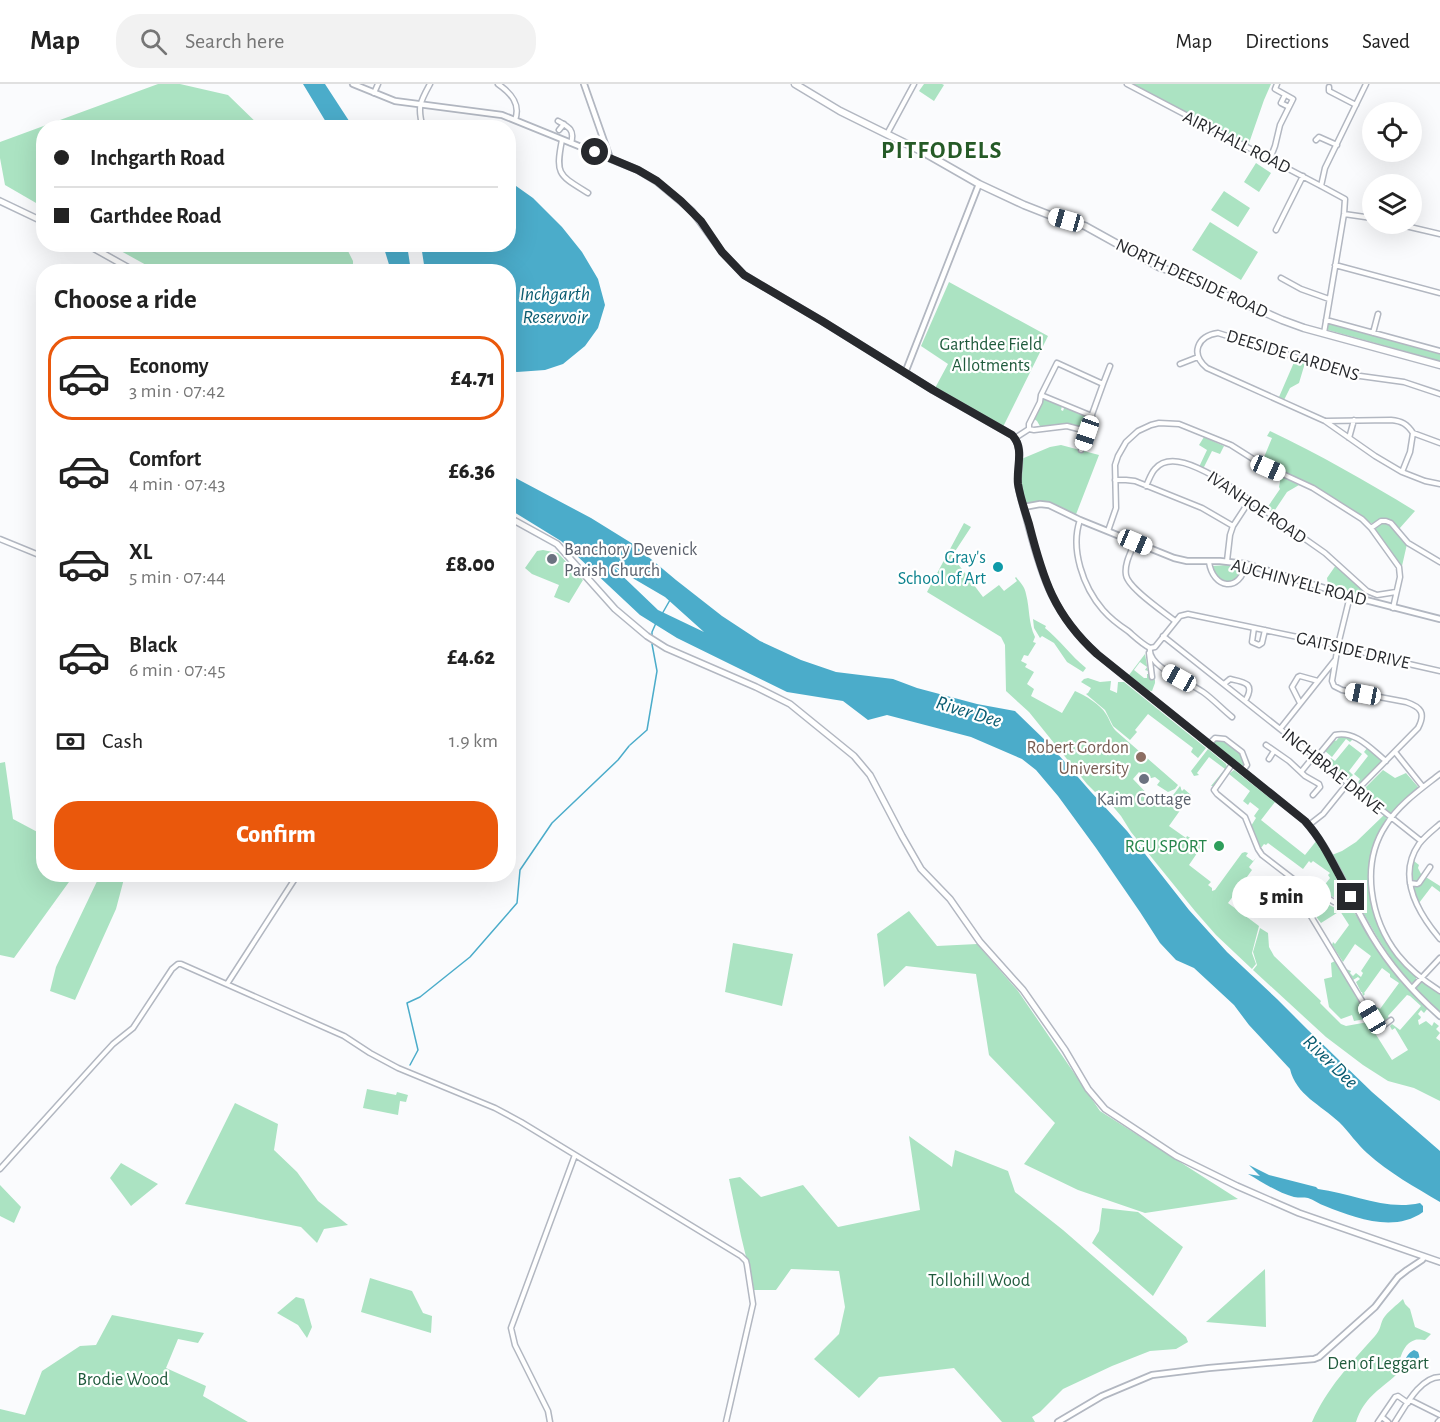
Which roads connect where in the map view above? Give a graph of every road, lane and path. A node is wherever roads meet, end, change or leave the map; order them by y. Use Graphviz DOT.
graph roads {
  1 [pos="352,84"];
  2 [pos="378,84"];
  3 [pos="430,84"];
  4 [pos="498,84"];
  5 [pos="584,84"];
  6 [pos="795,84"];
  7 [pos="914,84"];
  8 [pos="1127,84"];
  9 [pos="1277,84"];
  10 [pos="1366,84"];
  11 [pos="1328,91"];
  12 [pos="374,93"];
  13 [pos="1285,95"];
  14 [pos="420,105"];
  15 [pos="1356,105"];
  16 [pos="1289,107"];
  17 [pos="421,120"];
  18 [pos="515,120"];
  19 [pos="516,120"];
  20 [pos="558,121"];
  21 [pos="564,124"];
  22 [pos="559,130"];
  23 [pos="887,134"];
  24 [pos="1318,136"];
  25 [pos="562,140"];
  26 [pos="571,143"];
  27 [pos="1336,145"];
  28 [pos="610,158"];
  29 [pos="1270,159"];
  30 [pos="1303,176"];
  31 [pos="979,184"];
  32 [pos="1321,186"];
  33 [pos="588,193"];
  34 [pos="0,201"];
  35 [pos="1344,214"];
  36 [pos="1362,217"];
  37 [pos="36,218"];
  38 [pos="1276,230"];
  39 [pos="1422,230"];
  40 [pos="1440,234"];
  41 [pos="100,252"];
  42 [pos="122,264"];
  43 [pos="1335,265"];
  44 [pos="1281,278"];
  45 [pos="1440,293"];
  46 [pos="1329,299"];
  47 [pos="1378,314"];
  48 [pos="1326,320"];
  49 [pos="1324,333"];
  50 [pos="1373,333"];
  51 [pos="1440,351"];
  52 [pos="1198,357"];
  53 [pos="1180,364"];
  54 [pos="1440,365"];
  55 [pos="1110,366"];
  56 [pos="905,373"];
  57 [pos="1103,384"];
  58 [pos="1440,394"];
  59 [pos="1041,395"];
  60 [pos="1092,416"];
  61 [pos="1354,420"];
  62 [pos="1325,421"];
  63 [pos="1029,429"];
  64 [pos="1086,431"];
  65 [pos="1413,433"];
  66 [pos="1014,436"];
  67 [pos="1348,438"];
  68 [pos="1440,443"];
  69 [pos="1081,450"];
  70 [pos="1402,472"];
  71 [pos="1115,480"];
  72 [pos="1440,484"];
  73 [pos="1146,486"];
  74 [pos="1250,500"];
  75 [pos="1024,507"];
  76 [pos="1080,520"];
  77 [pos="516,522"];
  78 [pos="1233,526"];
  79 [pos="1371,528"];
  80 [pos="1108,531"];
  81 [pos="0,539"];
  82 [pos="1135,542"];
  83 [pos="36,554"];
  84 [pos="1227,561"];
  85 [pos="1209,562"];
  86 [pos="1440,562"];
  87 [pos="1246,564"];
  88 [pos="1365,590"];
  89 [pos="1396,592"];
  90 [pos="1350,596"];
  91 [pos="1362,599"];
  92 [pos="1394,608"];
  93 [pos="1440,619"];
  94 [pos="1175,621"];
  95 [pos="1254,628"];
  96 [pos="1265,630"];
  97 [pos="1163,636"];
  98 [pos="1338,645"];
  99 [pos="1150,650"];
  100 [pos="1335,659"];
  101 [pos="1440,671"];
  102 [pos="1152,677"];
  103 [pos="1318,681"];
  104 [pos="1224,684"];
  105 [pos="1245,701"];
  106 [pos="1300,703"];
  107 [pos="1222,709"];
  108 [pos="1217,716"];
  109 [pos="1232,717"];
  110 [pos="1280,729"];
  111 [pos="1209,744"];
  112 [pos="1266,745"];
  113 [pos="1274,751"];
  114 [pos="1395,752"];
  115 [pos="1315,757"];
  116 [pos="1269,759"];
  117 [pos="1386,761"];
  118 [pos="1233,763"];
  119 [pos="1243,771"];
  120 [pos="1301,772"];
  121 [pos="1440,774"];
  122 [pos="1348,783"];
  123 [pos="1423,788"];
  124 [pos="1357,790"];
  125 [pos="1313,795"];
  126 [pos="1391,818"];
  127 [pos="1440,824"];
  128 [pos="1309,825"];
  129 [pos="1421,841"];
  130 [pos="1430,867"];
  131 [pos="293,882"];
  132 [pos="1410,884"];
  133 [pos="1307,889"];
  134 [pos="1351,897"];
  135 [pos="1440,939"];
  136 [pos="1440,958"];
  137 [pos="1421,978"];
  138 [pos="227,984"];
  139 [pos="1412,988"];
  140 [pos="1440,991"];
  141 [pos="1440,1016"];
  142 [pos="1390,1020"];
  143 [pos="575,1155"];
  144 [pos="0,1169"];
  145 [pos="1424,1257"];
  146 [pos="1440,1262"];
  147 [pos="1440,1377"];
  148 [pos="1409,1401"];
  149 [pos="1382,1417"];
  150 [pos="1439,1419"];
  151 [pos="550,1422"];
  152 [pos="726,1422"];
  153 [pos="1058,1422"];
  154 [pos="1378,1422"];
  155 [pos="1388,1422"];
  156 [pos="1395,1422"];
  1 -- 12 [label="street"];
  2 -- 12 [label="street"];
  3 -- 14 [label="street"];
  4 -- 18 [label="street"];
  5 -- 28 [label="street"];
  6 -- 23 [label="main road, NORTH DEESIDE ROAD"];
  7 -- 23 [label="street"];
  8 -- 29 [label="street, AIRYHALL ROAD"];
  9 -- 13 [label="street"];
  10 -- 15 [label="street"];
  11 -- 15 [label="street"];
  12 -- 14 [label="street"];
  13 -- 16 [label="street"];
  13 -- 16 [label="street"];
  14 -- 17 [label="street"];
  14 -- 18 [label="street"];
  15 -- 27 [label="street"];
  16 -- 29 [label="street"];
  19 -- 25 [label="street"];
  20 -- 21 [label="street"];
  21 -- 22 [label="street"];
  21 -- 26 [label="street"];
  23 -- 31 [label="main road, NORTH DEESIDE ROAD"];
  24 -- 27 [label="street"];
  25 -- 26 [label="street"];
  25 -- 33 [label="street"];
  26 -- 28 [label="street"];
  27 -- 32 [label="street"];
  28 -- 56 [label="street"];
  29 -- 30 [label="street, AIRYHALL ROAD"];
  30 -- 32 [label="street, AIRYHALL ROAD"];
  30 -- 38 [label="street"];
  31 -- 49 [label="main road, NORTH DEESIDE ROAD"];
  31 -- 56 [label="street"];
  32 -- 35 [label="street, AIRYHALL ROAD"];
  34 -- 37 [label="main road"];
  35 -- 36 [label="street"];
  35 -- 43 [label="street"];
  39 -- 40 [label="street"];
  41 -- 42 [label="main road"];
  43 -- 45 [label="street"];
  43 -- 46 [label="street"];
  44 -- 46 [label="street"];
  46 -- 48 [label="street"];
  47 -- 50 [label="street"];
  48 -- 49 [label="street"];
  48 -- 50 [label="street"];
  49 -- 54 [label="main road, NORTH DEESIDE ROAD"];
  50 -- 51 [label="street"];
  52 -- 53 [label="street"];
  52 -- 58 [label="street, DEESIDE GARDENS"];
  52 -- 62 [label="street"];
  55 -- 57 [label="street"];
  56 -- 66 [label="street"];
  57 -- 59 [label="street"];
  57 -- 60 [label="street"];
  59 -- 60 [label="street"];
  59 -- 63 [label="street"];
  60 -- 64 [label="street"];
  61 -- 62 [label="street"];
  61 -- 65 [label="street"];
  61 -- 67 [label="street"];
  62 -- 67 [label="street"];
  63 -- 64 [label="street"];
  63 -- 66 [label="street"];
  64 -- 69 [label="street"];
  65 -- 68 [label="street"];
  65 -- 70 [label="street"];
  66 -- 75 [label="street"];
  67 -- 70 [label="street"];
  70 -- 72 [label="street"];
  71 -- 73 [label="street"];
  71 -- 79 [label="street"];
  71 -- 80 [label="street"];
  73 -- 74 [label="street, IVANHOE ROAD"];
  73 -- 78 [label="street"];
  74 -- 78 [label="street"];
  74 -- 88 [label="street, IVANHOE ROAD"];
  75 -- 76 [label="street, AUCHINYELL ROAD"];
  75 -- 111 [label="street"];
  76 -- 80 [label="street, AUCHINYELL ROAD"];
  76 -- 99 [label="street"];
  77 -- 145 [label="main road"];
  78 -- 84 [label="street"];
  79 -- 86 [label="street"];
  79 -- 89 [label="street"];
  80 -- 82 [label="street, AUCHINYELL ROAD"];
  81 -- 83 [label="street"];
  82 -- 85 [label="street, AUCHINYELL ROAD"];
  82 -- 94 [label="street"];
  84 -- 85 [label="street, AUCHINYELL ROAD"];
  84 -- 87 [label="street, AUCHINYELL ROAD"];
  85 -- 87 [label="street"];
  87 -- 90 [label="street, AUCHINYELL ROAD"];
  88 -- 89 [label="street"];
  88 -- 91 [label="street"];
  89 -- 92 [label="street"];
  90 -- 91 [label="street, AUCHINYELL ROAD"];
  90 -- 98 [label="street"];
  91 -- 92 [label="street, AUCHINYELL ROAD"];
  92 -- 93 [label="street, AUCHINYELL ROAD"];
  94 -- 95 [label="street, GAITSIDE DRIVE"];
  94 -- 97 [label="street"];
  95 -- 96 [label="street, GAITSIDE DRIVE"];
  95 -- 96 [label="street"];
  96 -- 98 [label="street, GAITSIDE DRIVE"];
  97 -- 99 [label="street"];
  97 -- 104 [label="street, INCHBRAE DRIVE"];
  98 -- 100 [label="street"];
  98 -- 101 [label="street, GAITSIDE DRIVE"];
  99 -- 102 [label="street"];
  99 -- 107 [label="street"];
  100 -- 103 [label="street"];
  100 -- 114 [label="street"];
  103 -- 106 [label="street"];
  103 -- 106 [label="street"];
  104 -- 105 [label="street, INCHBRAE DRIVE"];
  104 -- 105 [label="street, INCHBRAE DRIVE"];
  105 -- 110 [label="street, INCHBRAE DRIVE"];
  106 -- 110 [label="street"];
  107 -- 108 [label="street"];
  107 -- 109 [label="street"];
  110 -- 115 [label="street, INCHBRAE DRIVE"];
  111 -- 118 [label="street"];
  111 -- 119 [label="street"];
  112 -- 113 [label="street"];
  113 -- 116 [label="street"];
  113 -- 120 [label="street"];
  114 -- 117 [label="street"];
  114 -- 123 [label="street"];
  115 -- 117 [label="street"];
  115 -- 120 [label="street"];
  115 -- 122 [label="street, INCHBRAE DRIVE"];
  117 -- 124 [label="street"];
  118 -- 119 [label="street"];
  118 -- 133 [label="street"];
  119 -- 128 [label="street"];
  120 -- 125 [label="street"];
  121 -- 123 [label="street"];
  122 -- 124 [label="street, INCHBRAE DRIVE"];
  122 -- 128 [label="street"];
  123 -- 126 [label="street"];
  124 -- 126 [label="street, INCHBRAE DRIVE"];
  126 -- 129 [label="street, INCHBRAE DRIVE"];
  126 -- 137 [label="street"];
  127 -- 129 [label="street"];
  128 -- 134 [label="street"];
  129 -- 132 [label="street"];
  130 -- 132 [label="street"];
  131 -- 138 [label="street"];
  132 -- 135 [label="street"];
  133 -- 134 [label="street"];
  133 -- 142 [label="street"];
  134 -- 139 [label="street"];
  136 -- 137 [label="street"];
  137 -- 139 [label="street"];
  137 -- 140 [label="street"];
  138 -- 143 [label="street"];
  138 -- 144 [label="street"];
  139 -- 141 [label="street"];
  143 -- 151 [label="street"];
  143 -- 152 [label="street"];
  145 -- 146 [label="main road"];
  145 -- 153 [label="street"];
  147 -- 148 [label="street"];
  148 -- 149 [label="street"];
  148 -- 150 [label="street"];
  148 -- 156 [label="street"];
  149 -- 154 [label="street"];
  149 -- 155 [label="street"];
}
